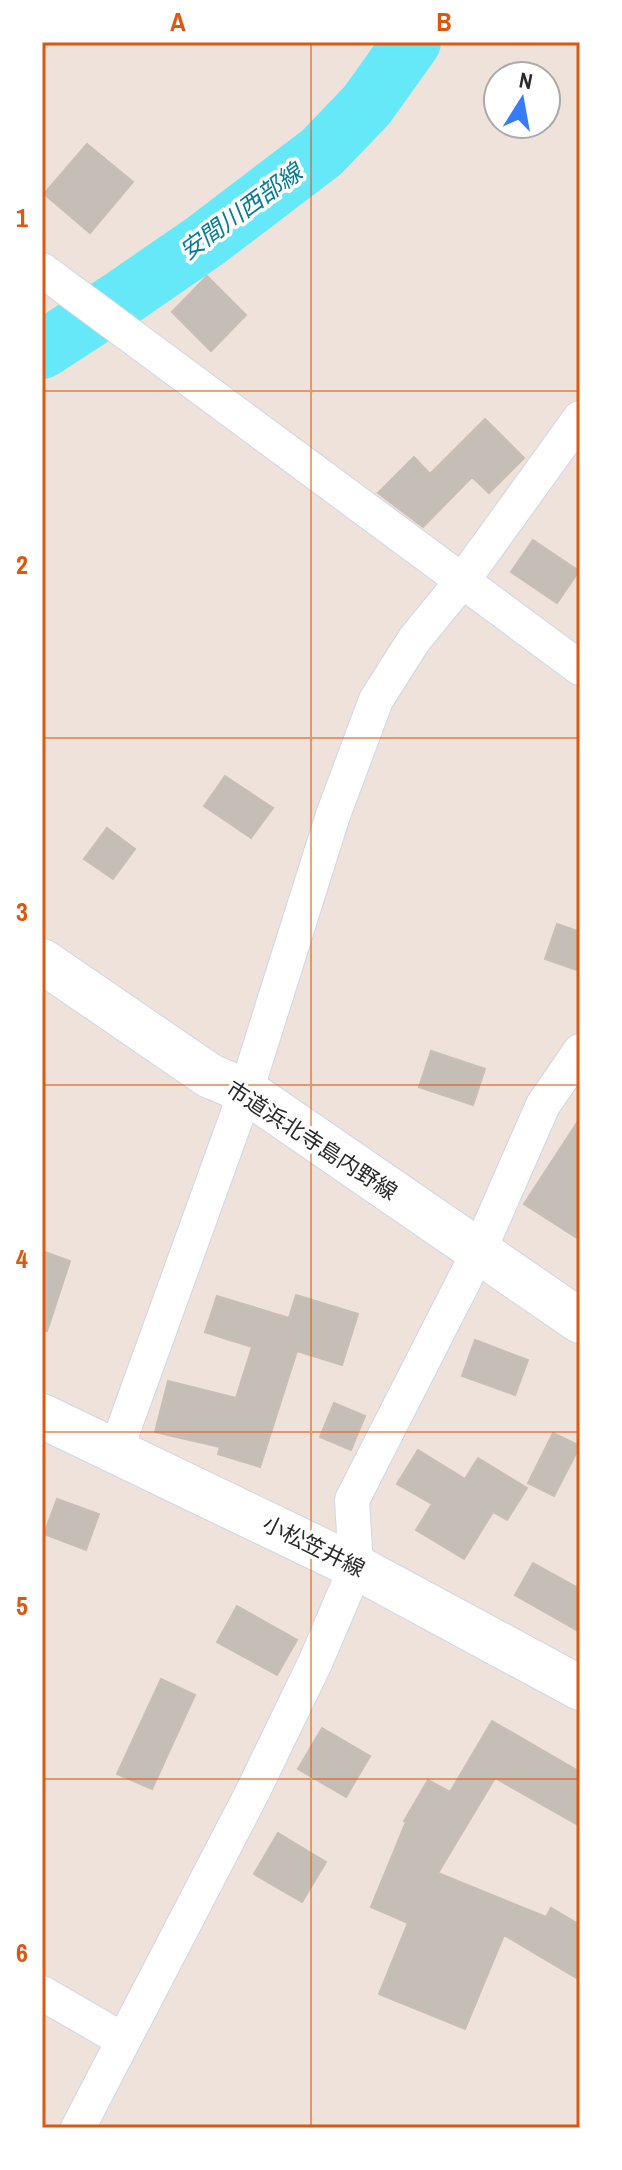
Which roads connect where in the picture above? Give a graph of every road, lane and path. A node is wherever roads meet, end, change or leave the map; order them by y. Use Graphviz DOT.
graph roads {
  1 [pos="42,270"];
  2 [pos="580,418"];
  3 [pos="463,580"];
  4 [pos="580,668"];
  5 [pos="42,961"];
  6 [pos="580,1051"];
  7 [pos="246,1091"];
  8 [pos="479,1251"];
  9 [pos="580,1321"];
  10 [pos="42,1416"];
  11 [pos="116,1450"];
  12 [pos="356,1567"];
  13 [pos="580,1688"];
  14 [pos="42,1993"];
  15 [pos="123,2040"];
  16 [pos="78,2128"];
  1 -- 3 [label="street"];
  2 -- 3 [label="street"];
  3 -- 4 [label="street"];
  3 -- 7 [label="street"];
  5 -- 7 [label="street, 市道浜北寺島内野線"];
  6 -- 8 [label="street"];
  7 -- 8 [label="street, 市道浜北寺島内野線"];
  7 -- 11 [label="street"];
  8 -- 9 [label="street, 市道浜北寺島内野線"];
  8 -- 12 [label="street"];
  10 -- 11 [label="street, 小松笠井線"];
  11 -- 12 [label="street, 小松笠井線"];
  12 -- 13 [label="street, 小松笠井線"];
  12 -- 15 [label="street"];
  14 -- 15 [label="street"];
  15 -- 16 [label="street"];
}
